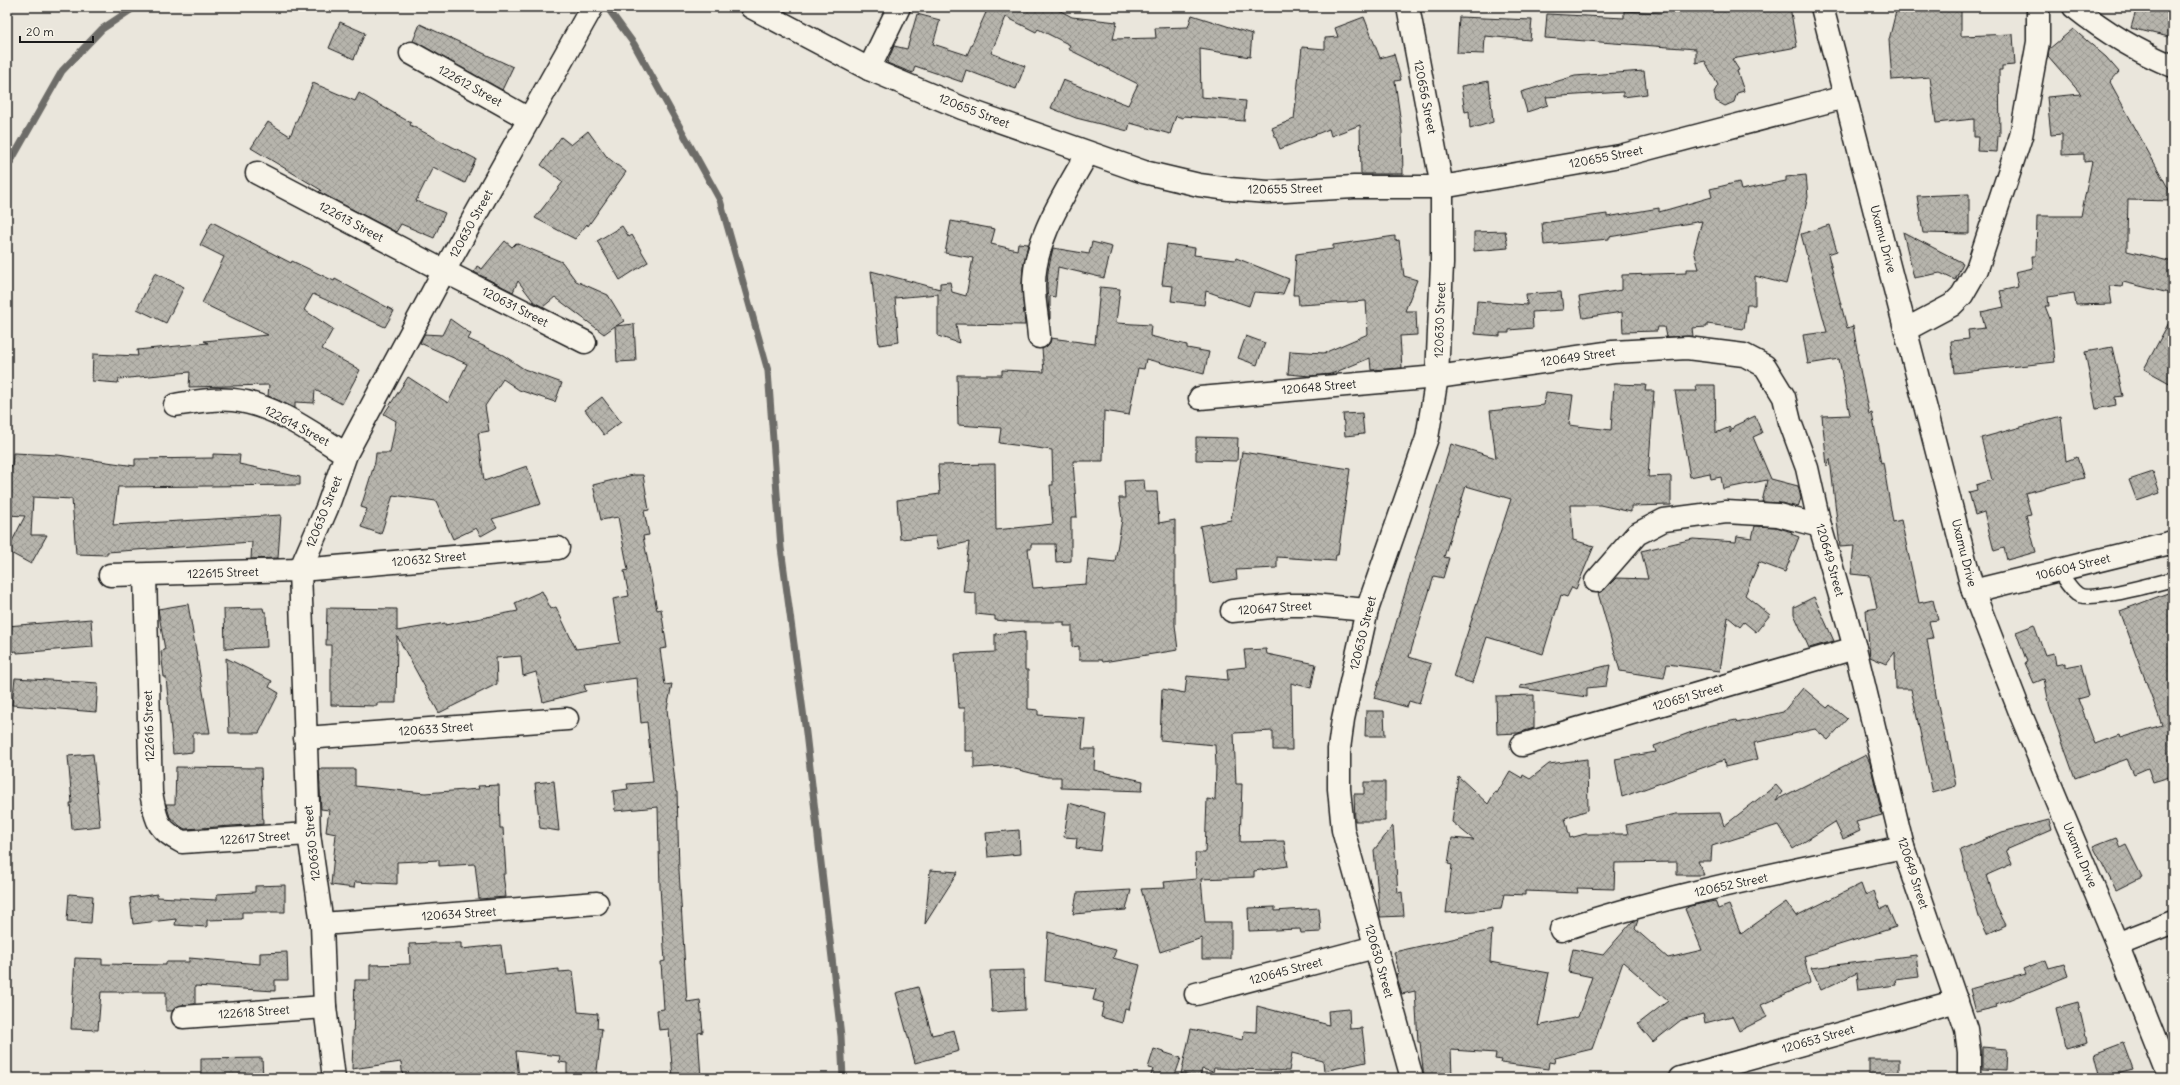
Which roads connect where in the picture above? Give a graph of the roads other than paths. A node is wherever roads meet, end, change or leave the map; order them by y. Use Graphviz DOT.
graph roads {
  1 [pos="592,7"];
  2 [pos="751,7"];
  3 [pos="900,7"];
  4 [pos="1408,7"];
  5 [pos="1822,7"];
  6 [pos="2038,7"];
  7 [pos="2074,7"];
  8 [pos="411,53"];
  9 [pos="2173,66"];
  10 [pos="869,69"];
  11 [pos="1845,97"];
  12 [pos="529,119"];
  13 [pos="1087,154"];
  14 [pos="257,172"];
  15 [pos="1442,187"];
  16 [pos="444,271"];
  17 [pos="1907,329"];
  18 [pos="1039,337"];
  19 [pos="585,342"];
  20 [pos="1438,377"];
  21 [pos="1200,398"];
  22 [pos="175,405"];
  23 [pos="346,454"];
  24 [pos="1820,526"];
  25 [pos="2173,542"];
  26 [pos="558,548"];
  27 [pos="300,570"];
  28 [pos="2058,570"];
  29 [pos="110,576"];
  30 [pos="145,576"];
  31 [pos="2173,580"];
  32 [pos="1596,581"];
  33 [pos="1973,591"];
  34 [pos="1367,610"];
  35 [pos="1232,611"];
  36 [pos="1854,648"];
  37 [pos="567,719"];
  38 [pos="305,738"];
  39 [pos="1522,745"];
  40 [pos="309,834"];
  41 [pos="202,842"];
  42 [pos="1903,847"];
  43 [pos="597,903"];
  44 [pos="2173,922"];
  45 [pos="322,924"];
  46 [pos="1561,930"];
  47 [pos="2117,944"];
  48 [pos="1375,947"];
  49 [pos="1196,994"];
  50 [pos="1957,1001"];
  51 [pos="325,1007"];
  52 [pos="182,1017"];
  53 [pos="334,1078"];
  54 [pos="1412,1078"];
  55 [pos="1680,1078"];
  56 [pos="1968,1078"];
  57 [pos="2170,1078"];
  1 -- 12 [label="street, 120630 Street"];
  2 -- 10 [label="street, 120655 Street"];
  3 -- 10 [label="street"];
  4 -- 15 [label="street, 120656 Street"];
  5 -- 11 [label="street, Uxamu Drive"];
  6 -- 17 [label="street"];
  7 -- 9 [label="street"];
  8 -- 12 [label="street, 122612 Street"];
  10 -- 13 [label="street, 120655 Street"];
  11 -- 15 [label="street, 120655 Street"];
  11 -- 17 [label="street, Uxamu Drive"];
  12 -- 16 [label="street, 120630 Street"];
  13 -- 15 [label="street, 120655 Street"];
  13 -- 18 [label="street"];
  14 -- 16 [label="street, 122613 Street"];
  15 -- 20 [label="street, 120630 Street"];
  16 -- 19 [label="street, 120631 Street"];
  16 -- 23 [label="street, 120630 Street"];
  17 -- 33 [label="street, Uxamu Drive"];
  20 -- 21 [label="street, 120648 Street"];
  20 -- 24 [label="street, 120649 Street"];
  20 -- 34 [label="street, 120630 Street"];
  22 -- 23 [label="street, 122614 Street"];
  23 -- 27 [label="street, 120630 Street"];
  24 -- 32 [label="street"];
  24 -- 36 [label="street, 120649 Street"];
  25 -- 28 [label="street, 106604 Street"];
  26 -- 27 [label="street, 120632 Street"];
  27 -- 30 [label="street, 122615 Street"];
  27 -- 38 [label="street, 120630 Street"];
  28 -- 31 [label="lane"];
  28 -- 33 [label="street, 106604 Street"];
  29 -- 30 [label="street, 122615 Street"];
  30 -- 41 [label="street, 122616 Street"];
  33 -- 47 [label="street, Uxamu Drive"];
  34 -- 35 [label="street, 120647 Street"];
  34 -- 48 [label="street, 120630 Street"];
  36 -- 39 [label="street, 120651 Street"];
  36 -- 42 [label="street, 120649 Street"];
  37 -- 38 [label="street, 120633 Street"];
  38 -- 40 [label="street, 120630 Street"];
  40 -- 41 [label="street, 122617 Street"];
  40 -- 45 [label="street, 120630 Street"];
  42 -- 46 [label="street, 120652 Street"];
  42 -- 50 [label="street, 120649 Street"];
  43 -- 45 [label="street, 120634 Street"];
  44 -- 47 [label="street"];
  45 -- 51 [label="street, 120630 Street"];
  47 -- 57 [label="street, Uxamu Drive"];
  48 -- 49 [label="street, 120645 Street"];
  48 -- 54 [label="street, 120630 Street"];
  50 -- 55 [label="street, 120653 Street"];
  50 -- 56 [label="street, 120649 Street"];
  51 -- 52 [label="street, 122618 Street"];
  51 -- 53 [label="street, 120630 Street"];
}
